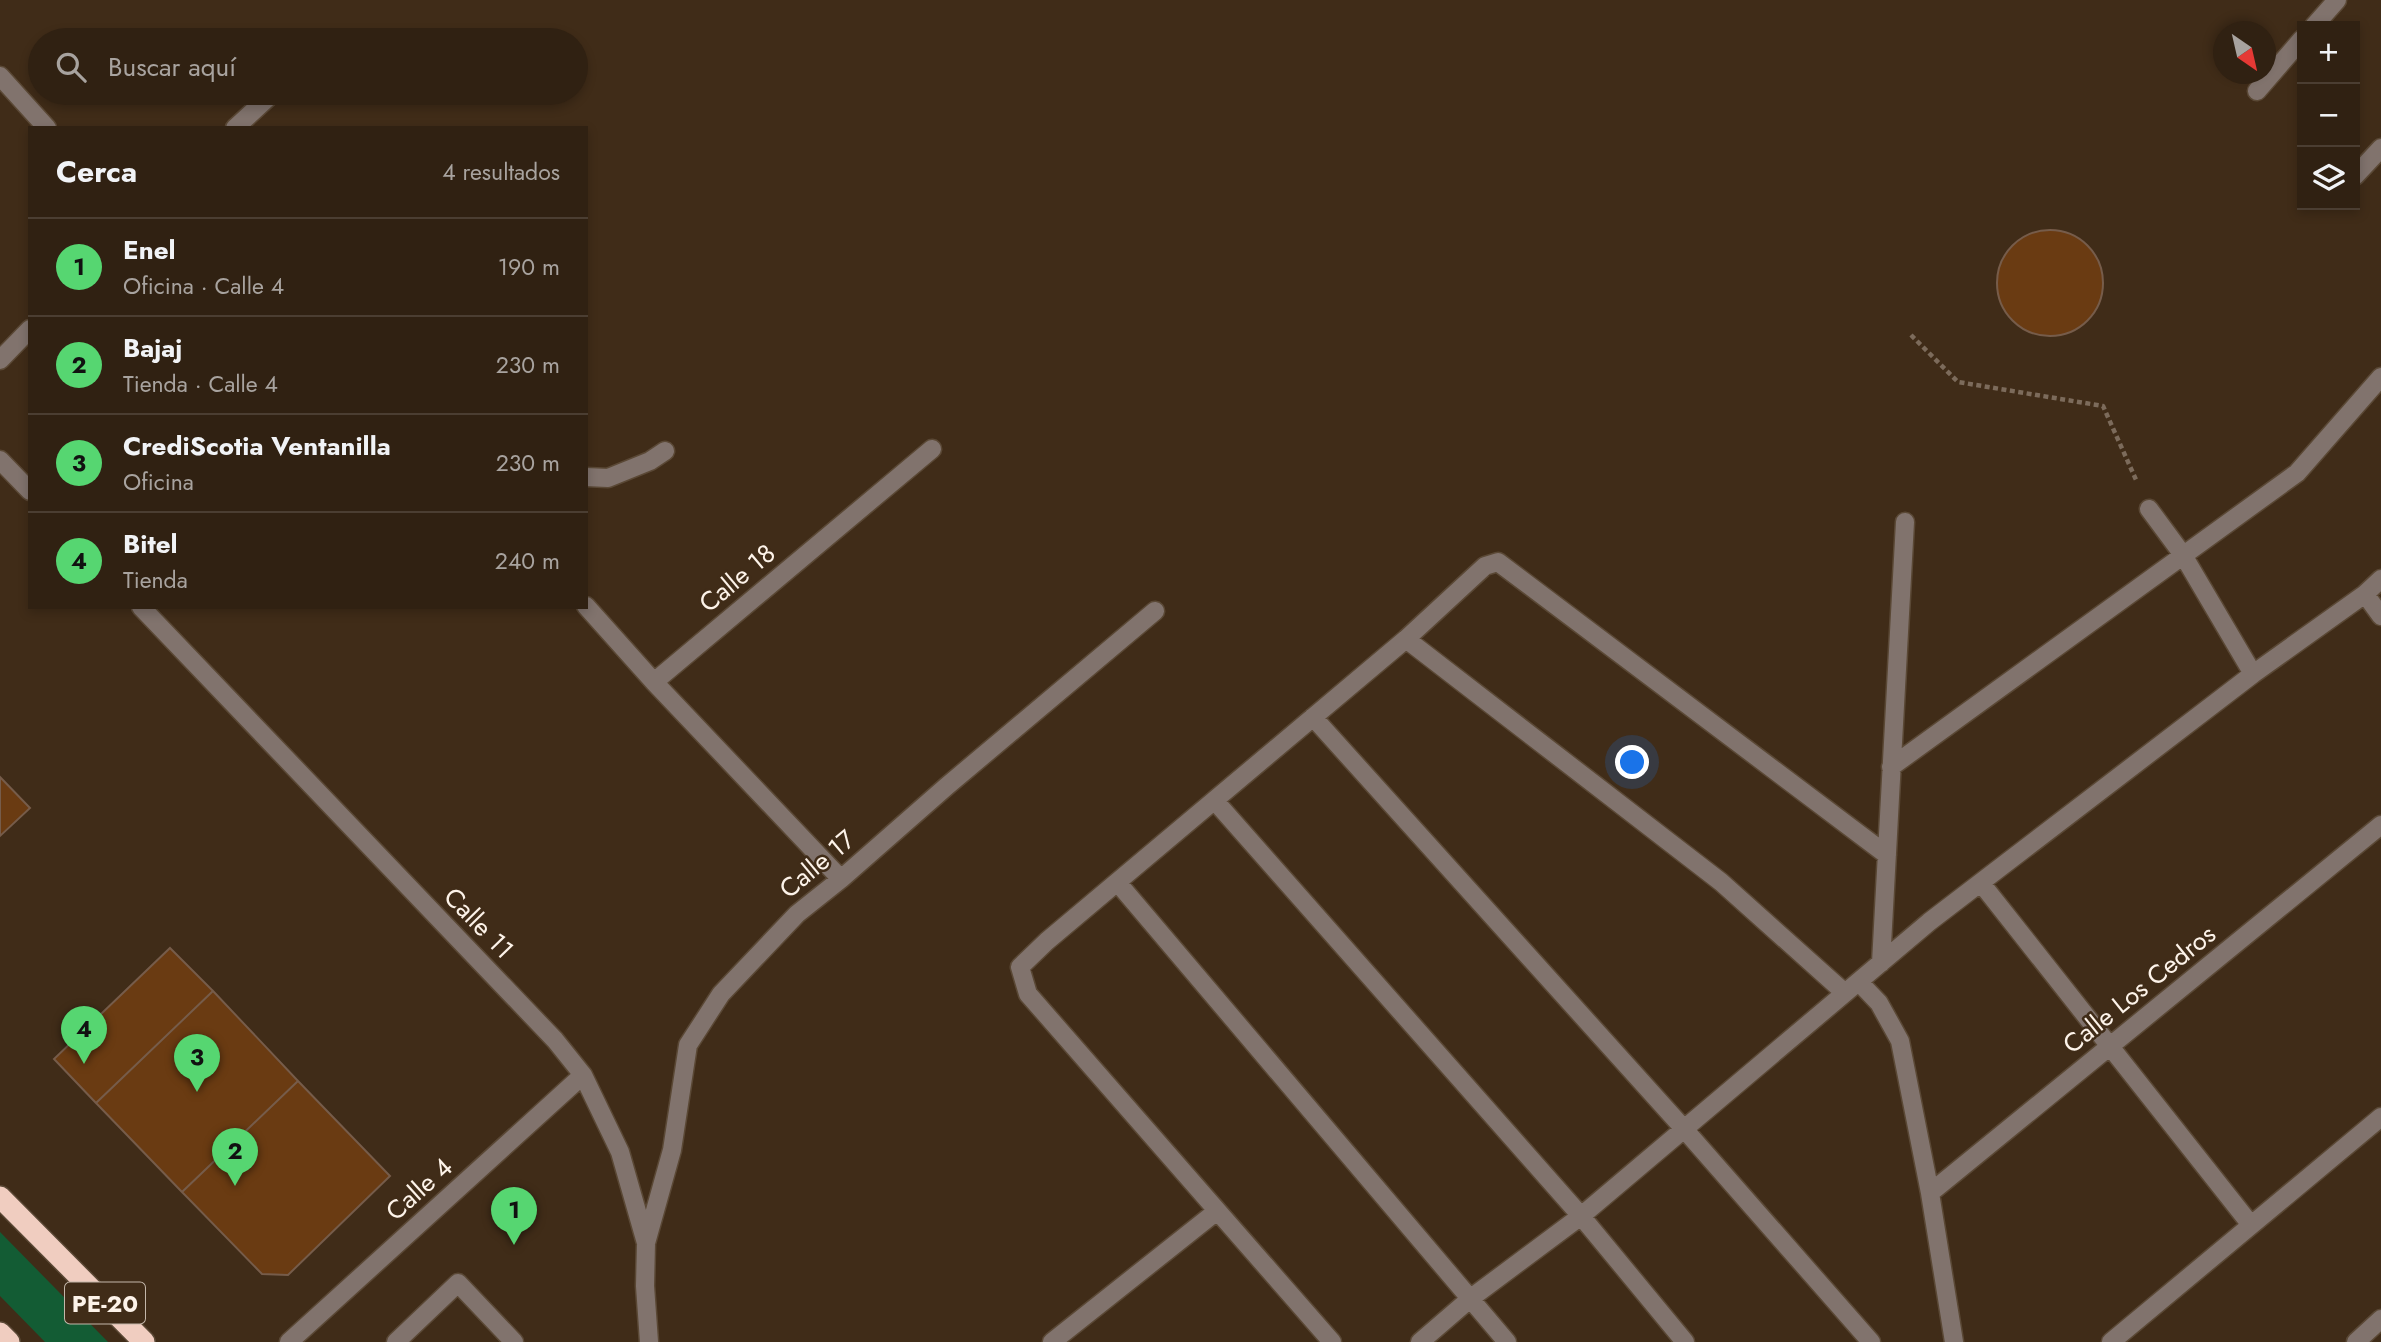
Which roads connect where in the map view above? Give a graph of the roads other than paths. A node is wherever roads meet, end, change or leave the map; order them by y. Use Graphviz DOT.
graph roads {
  1 [pos="2337,0"];
  2 [pos="2318,21"];
  3 [pos="2297,45"];
  4 [pos="0,76"];
  5 [pos="2257,91"];
  6 [pos="260,105"];
  7 [pos="45,126"];
  8 [pos="237,126"];
  9 [pos="2381,148"];
  10 [pos="2360,171"];
  11 [pos="28,331"];
  12 [pos="0,360"];
  13 [pos="2381,377"];
  14 [pos="933,449"];
  15 [pos="666,451"];
  16 [pos="0,460"];
  17 [pos="588,477"];
  18 [pos="28,489"];
  19 [pos="2149,509"];
  20 [pos="1905,522"];
  21 [pos="2183,555"];
  22 [pos="2381,579"];
  23 [pos="2365,594"];
  24 [pos="588,608"];
  25 [pos="143,609"];
  26 [pos="1155,611"];
  27 [pos="2381,616"];
  28 [pos="1406,639"];
  29 [pos="2253,674"];
  30 [pos="654,682"];
  31 [pos="1313,718"];
  32 [pos="1891,767"];
  33 [pos="1215,801"];
  34 [pos="2381,825"];
  35 [pos="1887,855"];
  36 [pos="841,879"];
  37 [pos="1118,883"];
  38 [pos="1981,883"];
  39 [pos="1881,963"];
  40 [pos="1859,982"];
  41 [pos="1845,993"];
  42 [pos="2110,1047"];
  43 [pos="583,1075"];
  44 [pos="2381,1117"];
  45 [pos="1685,1130"];
  46 [pos="1930,1193"];
  47 [pos="0,1197"];
  48 [pos="1217,1211"];
  49 [pos="1581,1216"];
  50 [pos="2251,1226"];
  51 [pos="646,1243"];
  52 [pos="1471,1298"];
  53 [pos="2381,1319"];
  54 [pos="0,1333"];
  55 [pos="9,1342"];
  56 [pos="144,1342"];
  57 [pos="289,1342"];
  58 [pos="396,1342"];
  59 [pos="514,1342"];
  60 [pos="649,1342"];
  61 [pos="1052,1342"];
  62 [pos="1332,1342"];
  63 [pos="1420,1342"];
  64 [pos="1507,1342"];
  65 [pos="1685,1342"];
  66 [pos="1871,1342"];
  67 [pos="1954,1342"];
  68 [pos="2111,1342"];
  69 [pos="2356,1342"];
  1 -- 2 [label="street"];
  3 -- 5 [label="street"];
  4 -- 7 [label="street"];
  6 -- 8 [label="street"];
  9 -- 10 [label="street"];
  11 -- 12 [label="street"];
  13 -- 21 [label="street"];
  14 -- 30 [label="street, Calle 18"];
  15 -- 17 [label="street"];
  16 -- 18 [label="street"];
  19 -- 21 [label="street"];
  20 -- 32 [label="street"];
  21 -- 29 [label="street"];
  21 -- 32 [label="street"];
  22 -- 23 [label="street"];
  23 -- 27 [label="street"];
  23 -- 29 [label="street"];
  24 -- 30 [label="street"];
  25 -- 43 [label="street, Calle 11"];
  26 -- 36 [label="street, Calle 17"];
  28 -- 31 [label="street"];
  28 -- 35 [label="street"];
  28 -- 41 [label="street"];
  29 -- 38 [label="street"];
  30 -- 36 [label="street"];
  31 -- 33 [label="street"];
  31 -- 45 [label="street"];
  32 -- 35 [label="street"];
  33 -- 37 [label="street"];
  33 -- 49 [label="street"];
  34 -- 42 [label="street, Calle Los Cedros"];
  35 -- 39 [label="street"];
  36 -- 51 [label="street, Calle 17"];
  37 -- 48 [label="street"];
  37 -- 52 [label="street"];
  38 -- 39 [label="street"];
  38 -- 42 [label="street"];
  39 -- 40 [label="street"];
  40 -- 41 [label="street"];
  40 -- 46 [label="street"];
  41 -- 45 [label="street"];
  42 -- 46 [label="street, Calle Los Cedros"];
  42 -- 50 [label="street"];
  43 -- 51 [label="street, Calle 11"];
  43 -- 57 [label="street, Calle 4"];
  44 -- 50 [label="street"];
  45 -- 49 [label="street"];
  45 -- 66 [label="street"];
  46 -- 67 [label="street"];
  47 -- 56 [label="highway, PE-20"];
  48 -- 61 [label="street"];
  48 -- 62 [label="street"];
  49 -- 52 [label="street"];
  49 -- 65 [label="street"];
  50 -- 68 [label="street"];
  51 -- 60 [label="street, Calle 11"];
  52 -- 63 [label="street"];
  52 -- 64 [label="street"];
  53 -- 69 [label="street"];
  54 -- 55 [label="highway"];
  58 -- 59 [label="street"];
}
